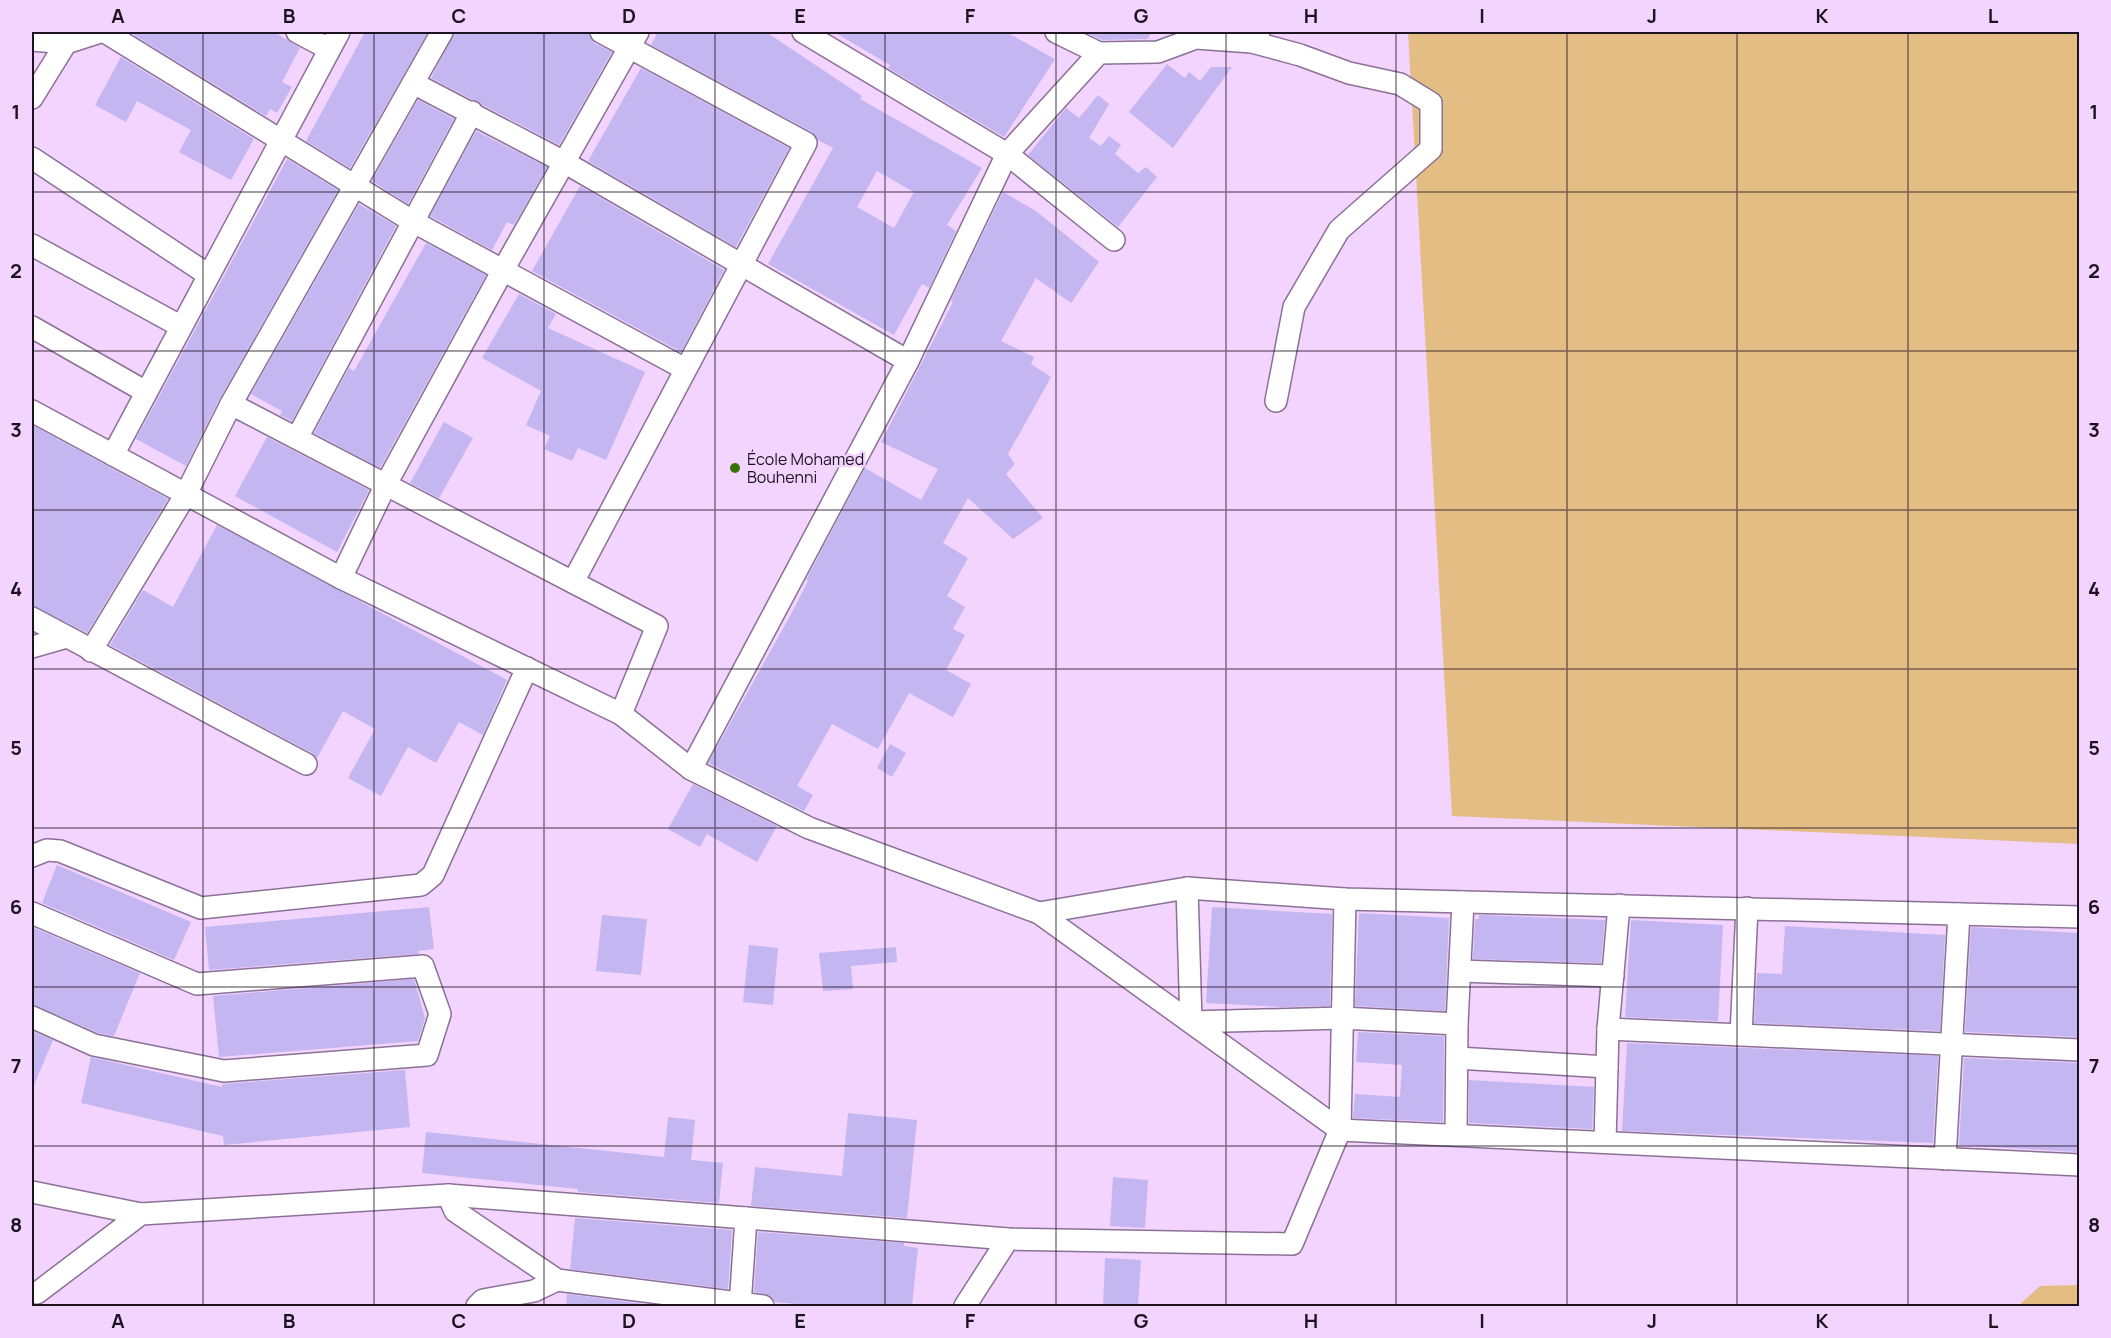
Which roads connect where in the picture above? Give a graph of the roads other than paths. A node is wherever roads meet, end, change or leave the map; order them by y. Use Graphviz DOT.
graph roads {
  1 [pos="100,32"];
  2 [pos="105,32"];
  3 [pos="297,32"];
  4 [pos="442,32"];
  5 [pos="601,32"];
  6 [pos="803,32"];
  7 [pos="1056,32"];
  8 [pos="1190,35"];
  9 [pos="1256,37"];
  10 [pos="633,39"];
  11 [pos="32,40"];
  12 [pos="334,40"];
  13 [pos="66,43"];
  14 [pos="1099,54"];
  15 [pos="413,83"];
  16 [pos="32,98"];
  17 [pos="472,112"];
  18 [pos="282,139"];
  19 [pos="1007,154"];
  20 [pos="32,158"];
  21 [pos="564,162"];
  22 [pos="353,186"];
  23 [pos="412,221"];
  24 [pos="1114,240"];
  25 [pos="32,245"];
  26 [pos="740,266"];
  27 [pos="503,270"];
  28 [pos="207,274"];
  29 [pos="180,326"];
  30 [pos="32,327"];
  31 [pos="908,361"];
  32 [pos="685,369"];
  33 [pos="146,392"];
  34 [pos="1276,401"];
  35 [pos="231,404"];
  36 [pos="32,411"];
  37 [pos="297,438"];
  38 [pos="113,455"];
  39 [pos="386,484"];
  40 [pos="186,495"];
  41 [pos="341,578"];
  42 [pos="573,582"];
  43 [pos="32,618"];
  44 [pos="67,637"];
  45 [pos="32,647"];
  46 [pos="91,651"];
  47 [pos="527,668"];
  48 [pos="621,714"];
  49 [pos="306,764"];
  50 [pos="692,769"];
  51 [pos="32,856"];
  52 [pos="1187,888"];
  53 [pos="1345,898"];
  54 [pos="1463,902"];
  55 [pos="1619,905"];
  56 [pos="1747,908"];
  57 [pos="32,913"];
  58 [pos="1039,913"];
  59 [pos="1959,914"];
  60 [pos="2079,916"];
  61 [pos="1460,971"];
  62 [pos="1613,976"];
  63 [pos="32,1017"];
  64 [pos="1342,1018"];
  65 [pos="1191,1022"];
  66 [pos="1457,1024"];
  67 [pos="1608,1029"];
  68 [pos="1741,1035"];
  69 [pos="1951,1044"];
  70 [pos="2079,1050"];
  71 [pos="1457,1058"];
  72 [pos="1607,1067"];
  73 [pos="1340,1130"];
  74 [pos="1456,1135"];
  75 [pos="1605,1142"];
  76 [pos="1945,1159"];
  77 [pos="2079,1165"];
  78 [pos="32,1192"];
  79 [pos="448,1196"];
  80 [pos="141,1214"];
  81 [pos="746,1218"];
  82 [pos="1008,1239"];
  83 [pos="557,1280"];
  84 [pos="33,1289"];
  85 [pos="740,1305"];
  86 [pos="477,1306"];
  87 [pos="763,1306"];
  88 [pos="965,1306"];
  1 -- 13 [label="street"];
  2 -- 18 [label="street"];
  3 -- 12 [label="street"];
  4 -- 15 [label="street"];
  5 -- 10 [label="street"];
  6 -- 19 [label="street"];
  7 -- 14 [label="street"];
  8 -- 9 [label="street"];
  8 -- 14 [label="street"];
  9 -- 34 [label="street"];
  10 -- 21 [label="street"];
  10 -- 26 [label="street"];
  11 -- 13 [label="street"];
  12 -- 18 [label="street"];
  13 -- 16 [label="street"];
  14 -- 19 [label="street"];
  15 -- 17 [label="street"];
  15 -- 22 [label="street"];
  17 -- 21 [label="street"];
  17 -- 23 [label="street"];
  18 -- 22 [label="street"];
  18 -- 28 [label="street"];
  19 -- 24 [label="street"];
  19 -- 31 [label="street"];
  20 -- 28 [label="street"];
  21 -- 26 [label="street"];
  21 -- 27 [label="street"];
  22 -- 23 [label="street"];
  22 -- 35 [label="street"];
  23 -- 27 [label="street"];
  23 -- 37 [label="street"];
  25 -- 29 [label="street"];
  26 -- 31 [label="street"];
  26 -- 32 [label="street"];
  27 -- 32 [label="street"];
  27 -- 39 [label="street"];
  28 -- 29 [label="street"];
  29 -- 33 [label="street"];
  30 -- 33 [label="street"];
  31 -- 50 [label="street"];
  32 -- 42 [label="street"];
  33 -- 38 [label="street"];
  35 -- 37 [label="street"];
  35 -- 40 [label="street"];
  36 -- 38 [label="street"];
  37 -- 39 [label="street"];
  38 -- 40 [label="street"];
  39 -- 41 [label="street"];
  39 -- 42 [label="street"];
  40 -- 41 [label="street"];
  40 -- 46 [label="street"];
  41 -- 47 [label="street"];
  42 -- 48 [label="street"];
  43 -- 44 [label="street"];
  44 -- 45 [label="street"];
  44 -- 46 [label="street"];
  46 -- 49 [label="street"];
  47 -- 48 [label="street"];
  47 -- 51 [label="street"];
  48 -- 50 [label="street"];
  50 -- 58 [label="street"];
  52 -- 53 [label="street"];
  52 -- 58 [label="street"];
  52 -- 65 [label="street"];
  53 -- 54 [label="street"];
  53 -- 64 [label="street"];
  54 -- 55 [label="street"];
  54 -- 61 [label="street"];
  55 -- 56 [label="street"];
  55 -- 62 [label="street"];
  56 -- 59 [label="street"];
  56 -- 68 [label="street"];
  57 -- 63 [label="street"];
  58 -- 65 [label="street"];
  59 -- 60 [label="street"];
  59 -- 69 [label="street"];
  61 -- 62 [label="street"];
  61 -- 66 [label="street"];
  62 -- 67 [label="street"];
  64 -- 65 [label="street"];
  64 -- 66 [label="street"];
  64 -- 73 [label="street"];
  65 -- 73 [label="street"];
  66 -- 71 [label="street"];
  67 -- 68 [label="street"];
  67 -- 72 [label="street"];
  68 -- 69 [label="street"];
  69 -- 70 [label="street"];
  69 -- 76 [label="street"];
  71 -- 72 [label="street"];
  71 -- 74 [label="street"];
  72 -- 75 [label="street"];
  73 -- 74 [label="street"];
  73 -- 82 [label="street"];
  74 -- 75 [label="street"];
  75 -- 76 [label="street"];
  76 -- 77 [label="street"];
  78 -- 80 [label="street"];
  79 -- 80 [label="street"];
  79 -- 81 [label="street"];
  79 -- 83 [label="street"];
  80 -- 84 [label="street"];
  81 -- 82 [label="street"];
  81 -- 85 [label="street"];
  82 -- 88 [label="street"];
  83 -- 85 [label="street"];
  83 -- 86 [label="street"];
  85 -- 87 [label="street"];
}
